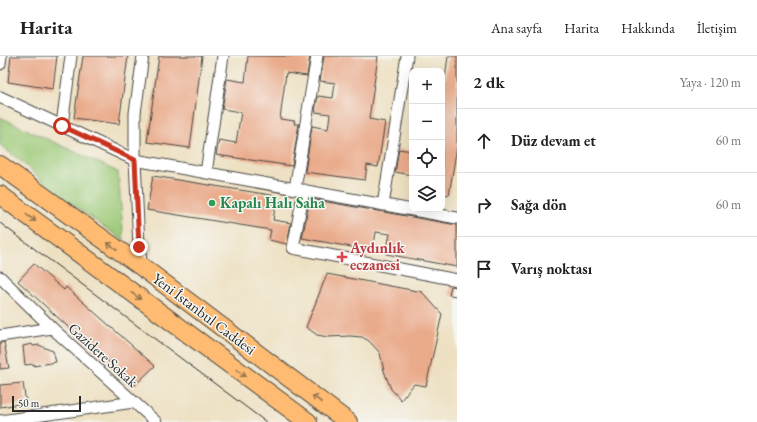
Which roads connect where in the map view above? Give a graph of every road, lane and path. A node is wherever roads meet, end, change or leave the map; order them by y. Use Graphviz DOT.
graph roads {
  1 [pos="1,56"];
  2 [pos="71,56"];
  3 [pos="143,56"];
  4 [pos="223,56"];
  5 [pos="317,56"];
  6 [pos="407,56"];
  7 [pos="0,64"];
  8 [pos="0,96"];
  9 [pos="62,126"];
  10 [pos="135,160"];
  11 [pos="0,166"];
  12 [pos="206,173"];
  13 [pos="300,190"];
  14 [pos="0,195"];
  15 [pos="383,205"];
  16 [pos="457,218"];
  17 [pos="142,267"];
  18 [pos="0,277"];
  19 [pos="457,280"];
  20 [pos="52,328"];
  21 [pos="0,336"];
  22 [pos="134,402"];
  23 [pos="20,420"];
  24 [pos="0,421"];
  25 [pos="156,422"];
  26 [pos="308,422"];
  27 [pos="348,422"];
  1 -- 7 [label="street"];
  2 -- 9 [label="street"];
  3 -- 10 [label="street"];
  4 -- 12 [label="street"];
  5 -- 13 [label="street"];
  6 -- 15 [label="street"];
  8 -- 9 [label="street"];
  9 -- 10 [label="street"];
  10 -- 12 [label="street"];
  10 -- 17 [label="street"];
  17 -- 11 [label="highway, Yeni İstanbul Caddesi, one-way"];
  12 -- 13 [label="street"];
  13 -- 15 [label="street"];
  13 -- 19 [label="street"];
  14 -- 26 [label="highway, Yeni İstanbul Caddesi, one-way"];
  15 -- 16 [label="street"];
  27 -- 17 [label="highway, Yeni İstanbul Caddesi, one-way"];
  18 -- 20 [label="street"];
  20 -- 21 [label="street, Gazidere Sokak"];
  20 -- 22 [label="street, Gazidere Sokak"];
  22 -- 23 [label="street"];
  22 -- 25 [label="street, Gazidere Sokak"];
  23 -- 24 [label="street"];
}
